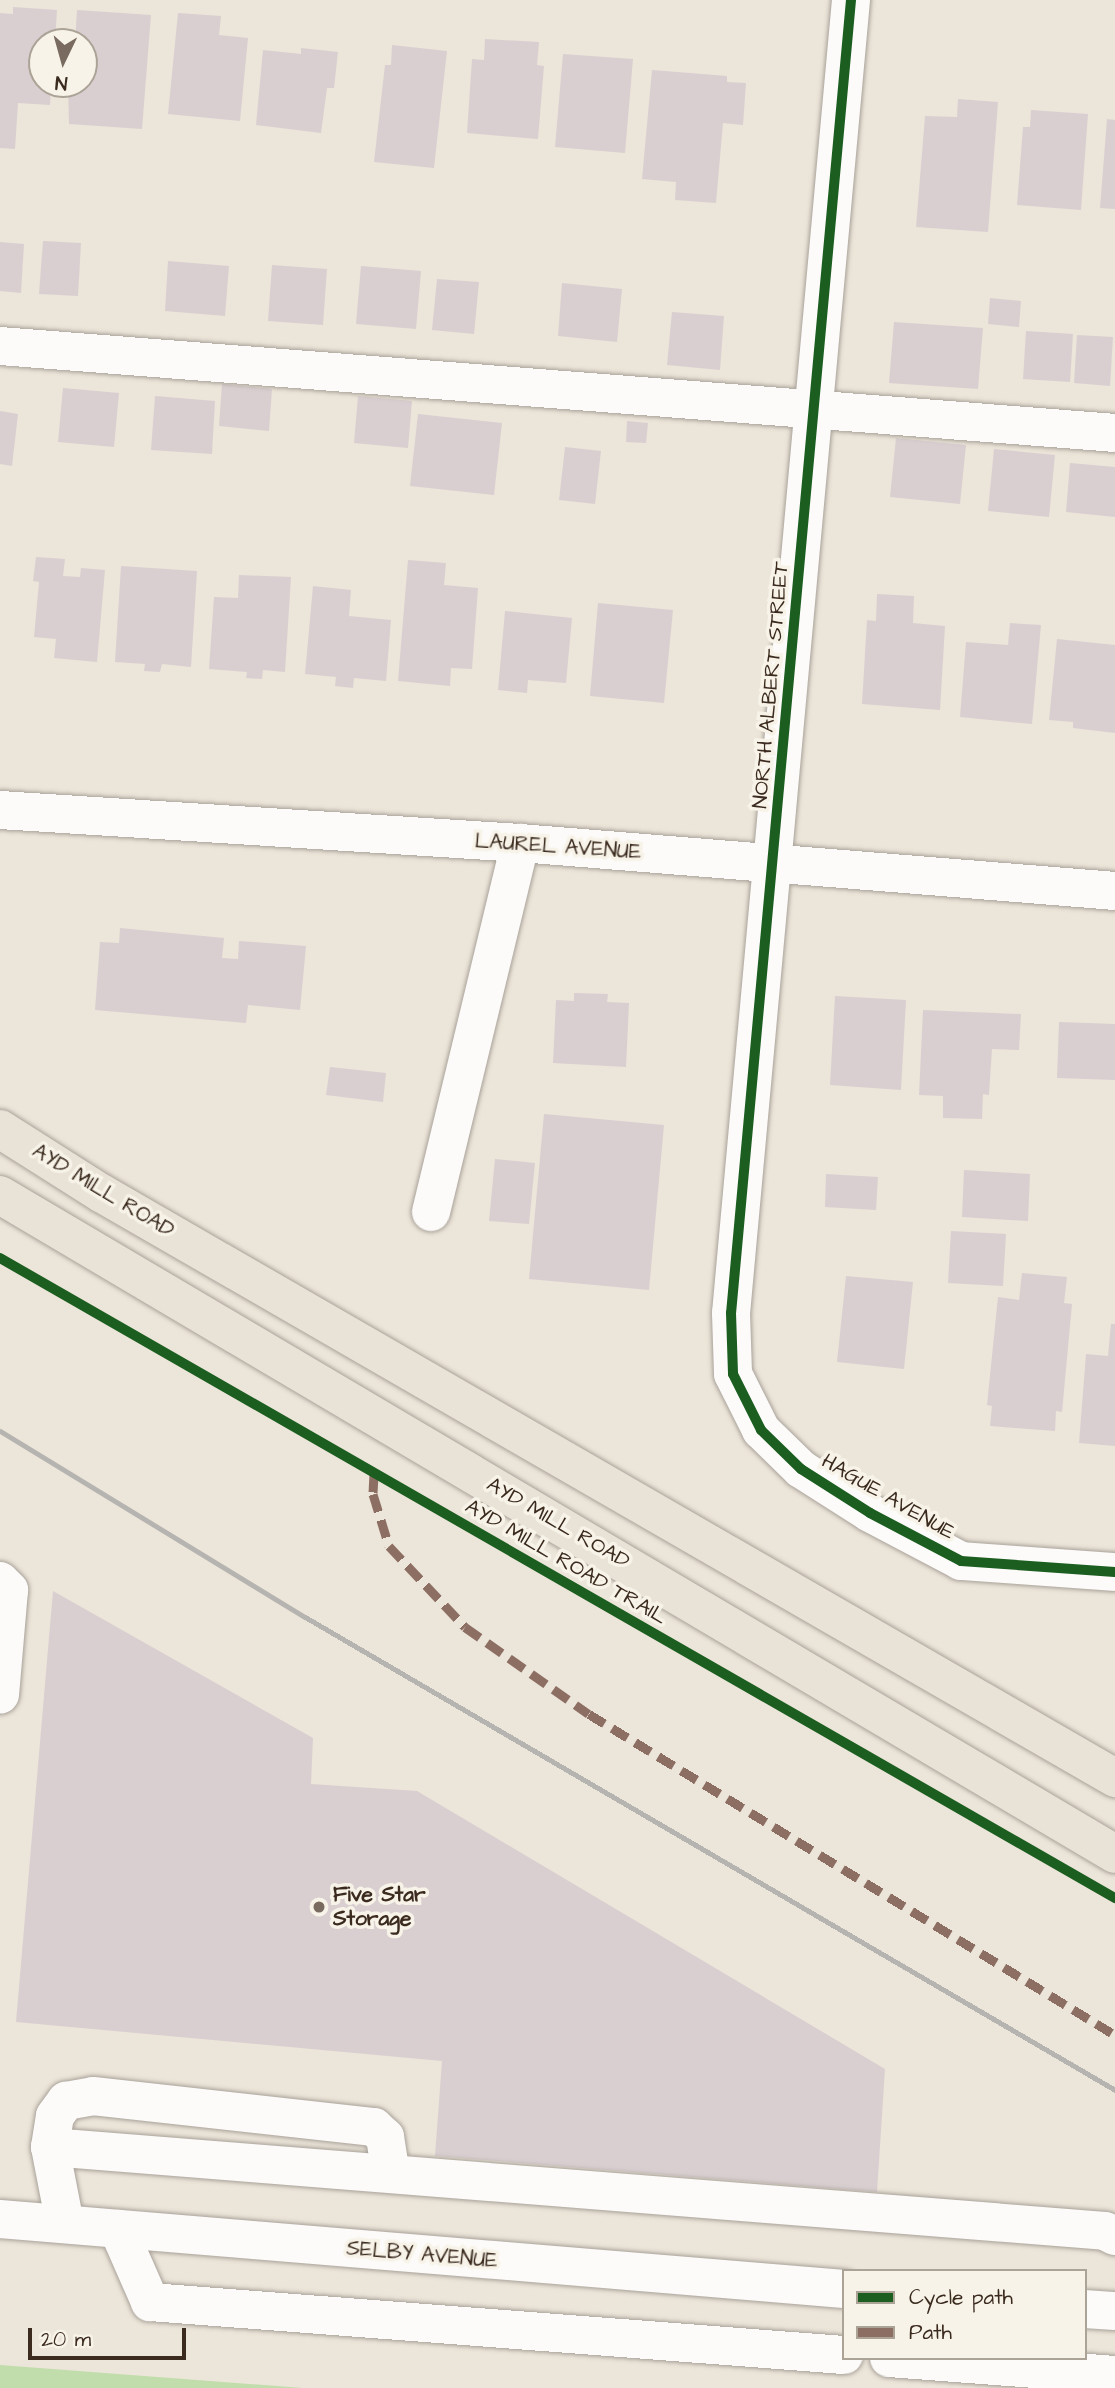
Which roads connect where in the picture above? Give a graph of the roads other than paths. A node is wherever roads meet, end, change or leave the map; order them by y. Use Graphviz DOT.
graph roads {
  1 [pos="851,0"];
  2 [pos="0,346"];
  3 [pos="814,411"];
  4 [pos="1115,433"];
  5 [pos="0,810"];
  6 [pos="520,844"];
  7 [pos="774,867"];
  8 [pos="1115,891"];
  9 [pos="0,1129"];
  10 [pos="0,1195"];
  11 [pos="432,1212"];
  12 [pos="733,1374"];
  13 [pos="1115,1572"];
  14 [pos="0,1581"];
  15 [pos="0,1695"];
  16 [pos="1115,1778"];
  17 [pos="1115,1854"];
  18 [pos="50,2147"];
  19 [pos="391,2173"];
  20 [pos="0,2218"];
  21 [pos="65,2224"];
  22 [pos="118,2229"];
  23 [pos="1115,2236"];
  24 [pos="842,2289"];
  25 [pos="842,2355"];
  26 [pos="916,2360"];
  27 [pos="1115,2375"];
  1 -- 3 [label="street, NORTH ALBERT STREET"];
  2 -- 3 [label="street"];
  3 -- 4 [label="street"];
  3 -- 7 [label="street, NORTH ALBERT STREET"];
  5 -- 6 [label="street, LAUREL AVENUE"];
  6 -- 7 [label="street, LAUREL AVENUE"];
  6 -- 11 [label="street"];
  7 -- 8 [label="street, LAUREL AVENUE"];
  7 -- 12 [label="street, NORTH ALBERT STREET"];
  9 -- 16 [label="main road, AYD MILL ROAD"];
  10 -- 17 [label="main road, AYD MILL ROAD"];
  12 -- 13 [label="street, HAGUE AVENUE"];
  14 -- 15 [label="street"];
  18 -- 19 [label="street"];
  18 -- 19 [label="street"];
  18 -- 21 [label="street"];
  19 -- 23 [label="street"];
  20 -- 21 [label="street, SELBY AVENUE"];
  21 -- 22 [label="street, SELBY AVENUE"];
  22 -- 24 [label="street, SELBY AVENUE"];
  22 -- 25 [label="street"];
  26 -- 27 [label="street"];
}
